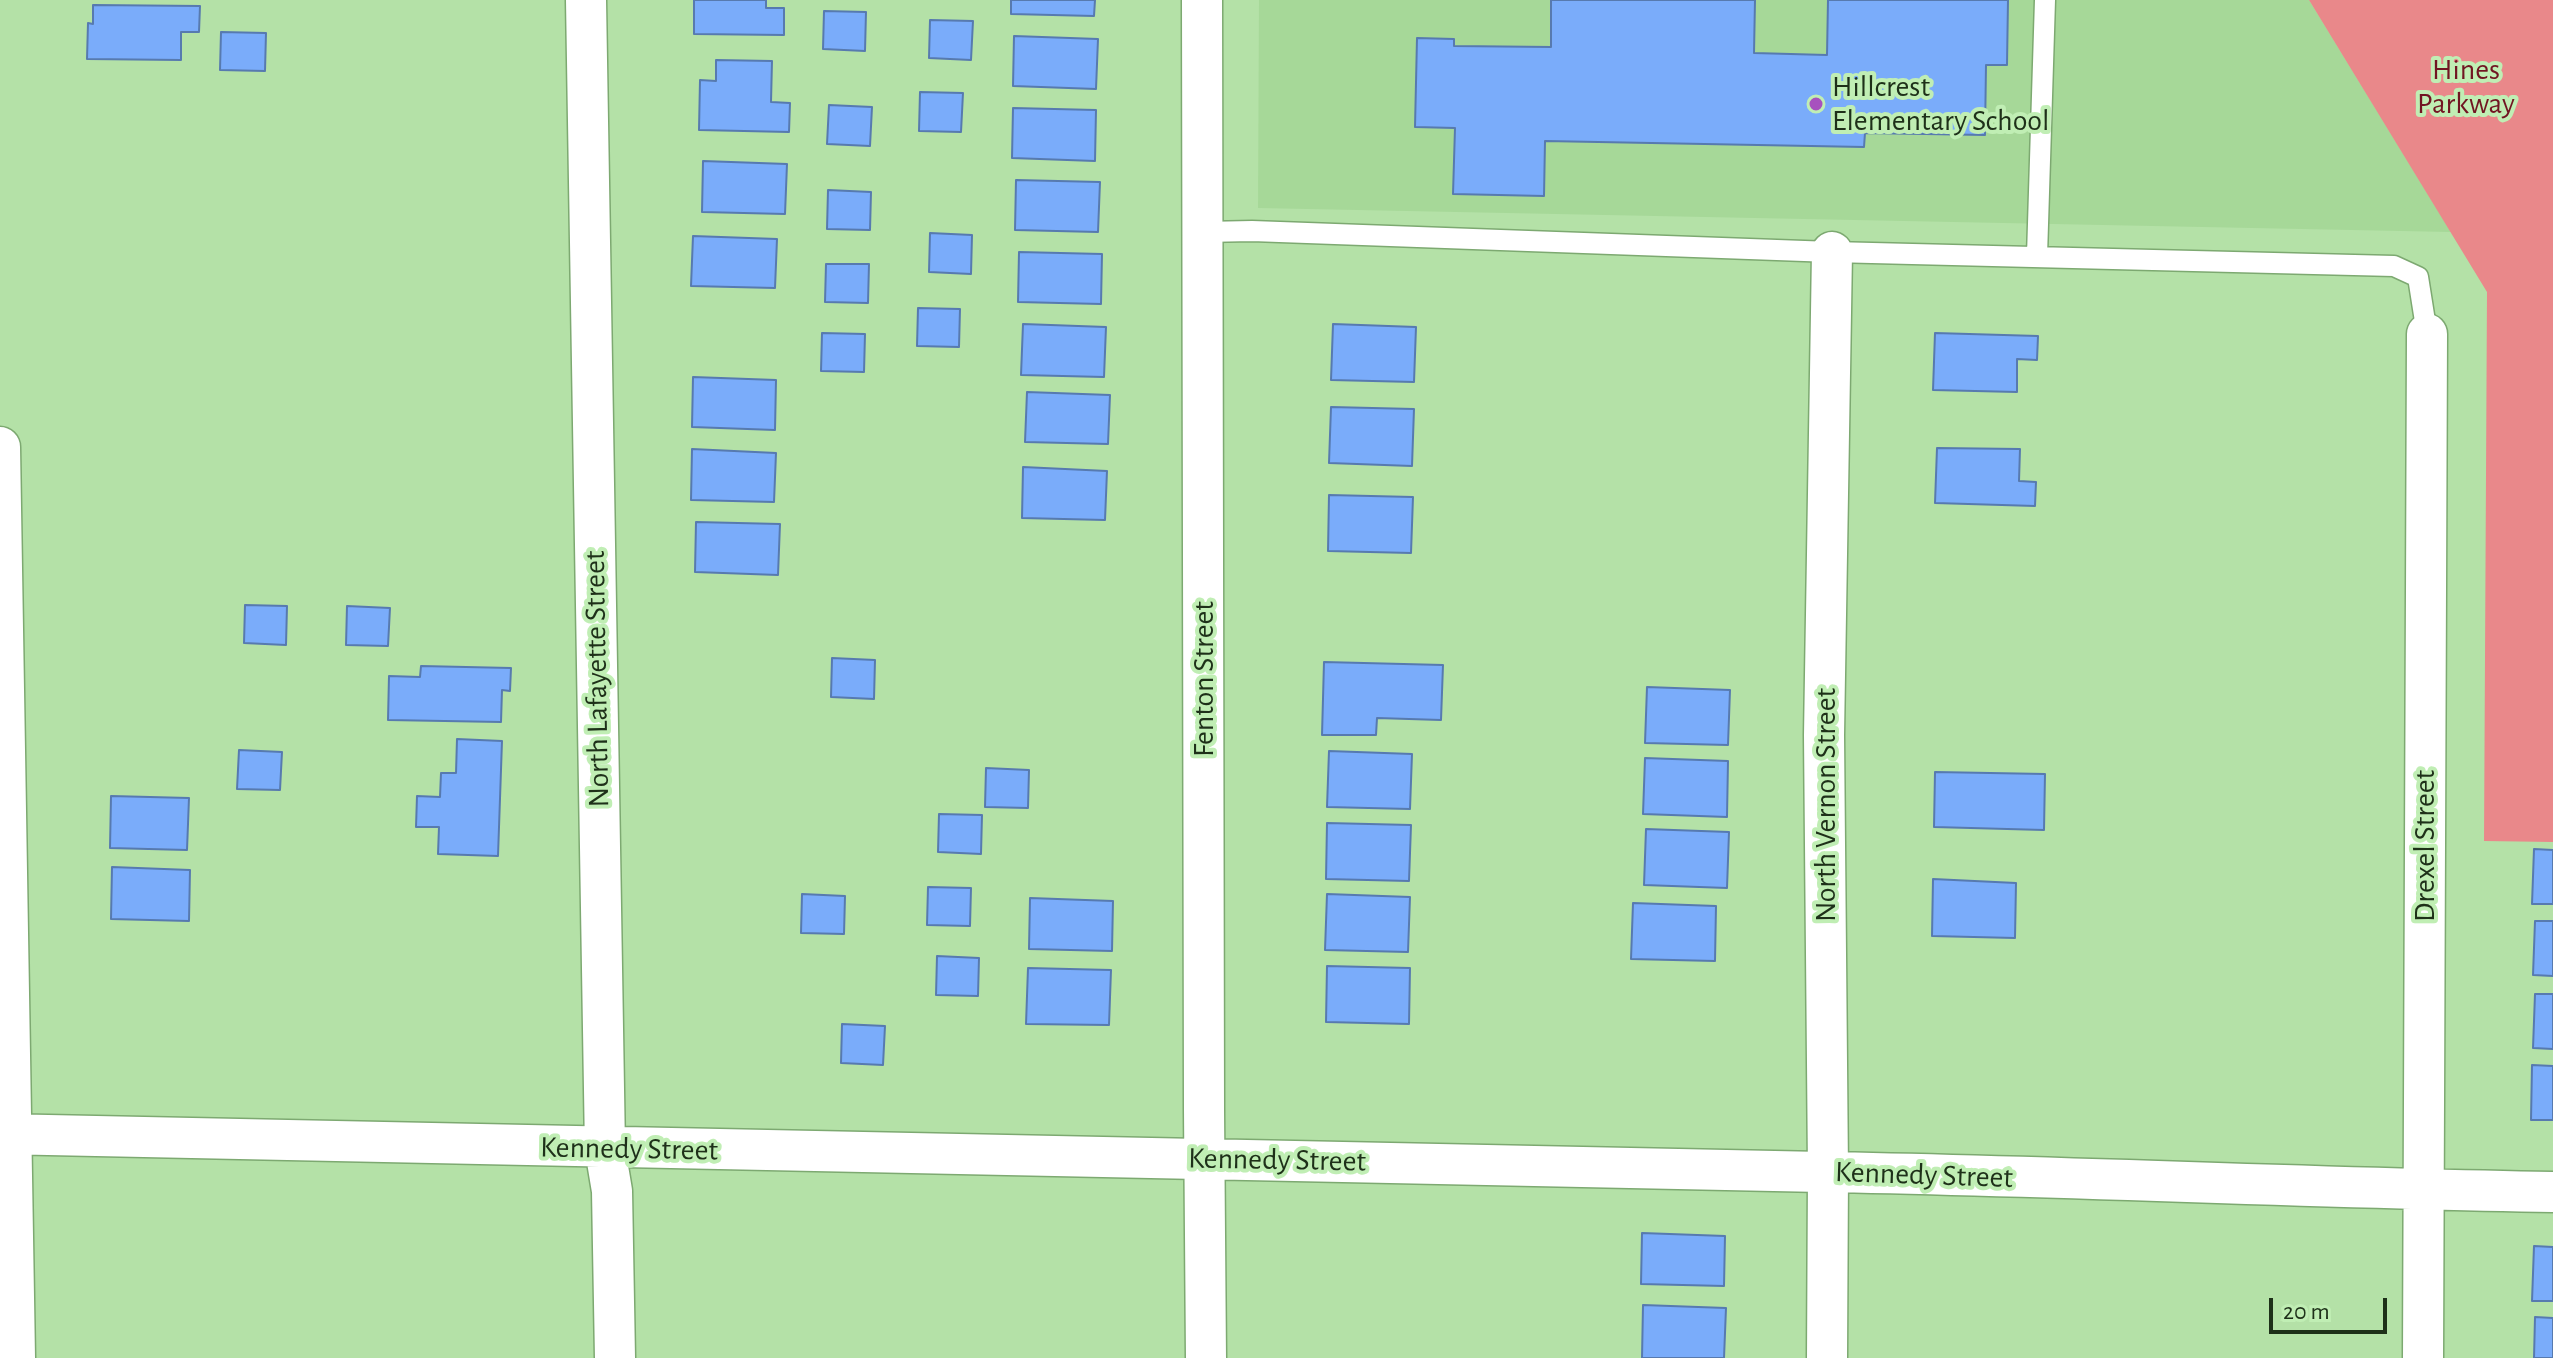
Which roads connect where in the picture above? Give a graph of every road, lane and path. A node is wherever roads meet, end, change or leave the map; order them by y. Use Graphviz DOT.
graph roads {
  1 [pos="586,0"];
  2 [pos="1202,0"];
  3 [pos="2045,0"];
  4 [pos="1204,232"];
  5 [pos="1832,252"];
  6 [pos="2037,256"];
  7 [pos="2427,334"];
  8 [pos="0,447"];
  9 [pos="5,1134"];
  10 [pos="605,1149"];
  11 [pos="1205,1160"];
  12 [pos="1828,1172"];
  13 [pos="2424,1190"];
  14 [pos="2553,1192"];
  15 [pos="15,1358"];
  16 [pos="615,1358"];
  17 [pos="1206,1358"];
  18 [pos="1827,1358"];
  19 [pos="2423,1358"];
  1 -- 10 [label="street, North Lafayette Street"];
  2 -- 4 [label="street, Fenton Street"];
  3 -- 6 [label="lane"];
  4 -- 5 [label="lane"];
  4 -- 11 [label="street, Fenton Street"];
  5 -- 6 [label="lane"];
  5 -- 12 [label="street, North Vernon Street"];
  6 -- 7 [label="lane"];
  7 -- 13 [label="street, Drexel Street"];
  8 -- 9 [label="street"];
  9 -- 10 [label="street, Kennedy Street"];
  9 -- 15 [label="street"];
  10 -- 11 [label="street, Kennedy Street"];
  10 -- 16 [label="street, North Lafayette Street"];
  11 -- 12 [label="street, Kennedy Street"];
  11 -- 17 [label="street, Fenton Street"];
  12 -- 13 [label="street, Kennedy Street"];
  12 -- 18 [label="street, North Vernon Street"];
  13 -- 14 [label="street, Kennedy Street"];
  13 -- 19 [label="street, Drexel Street"];
}
